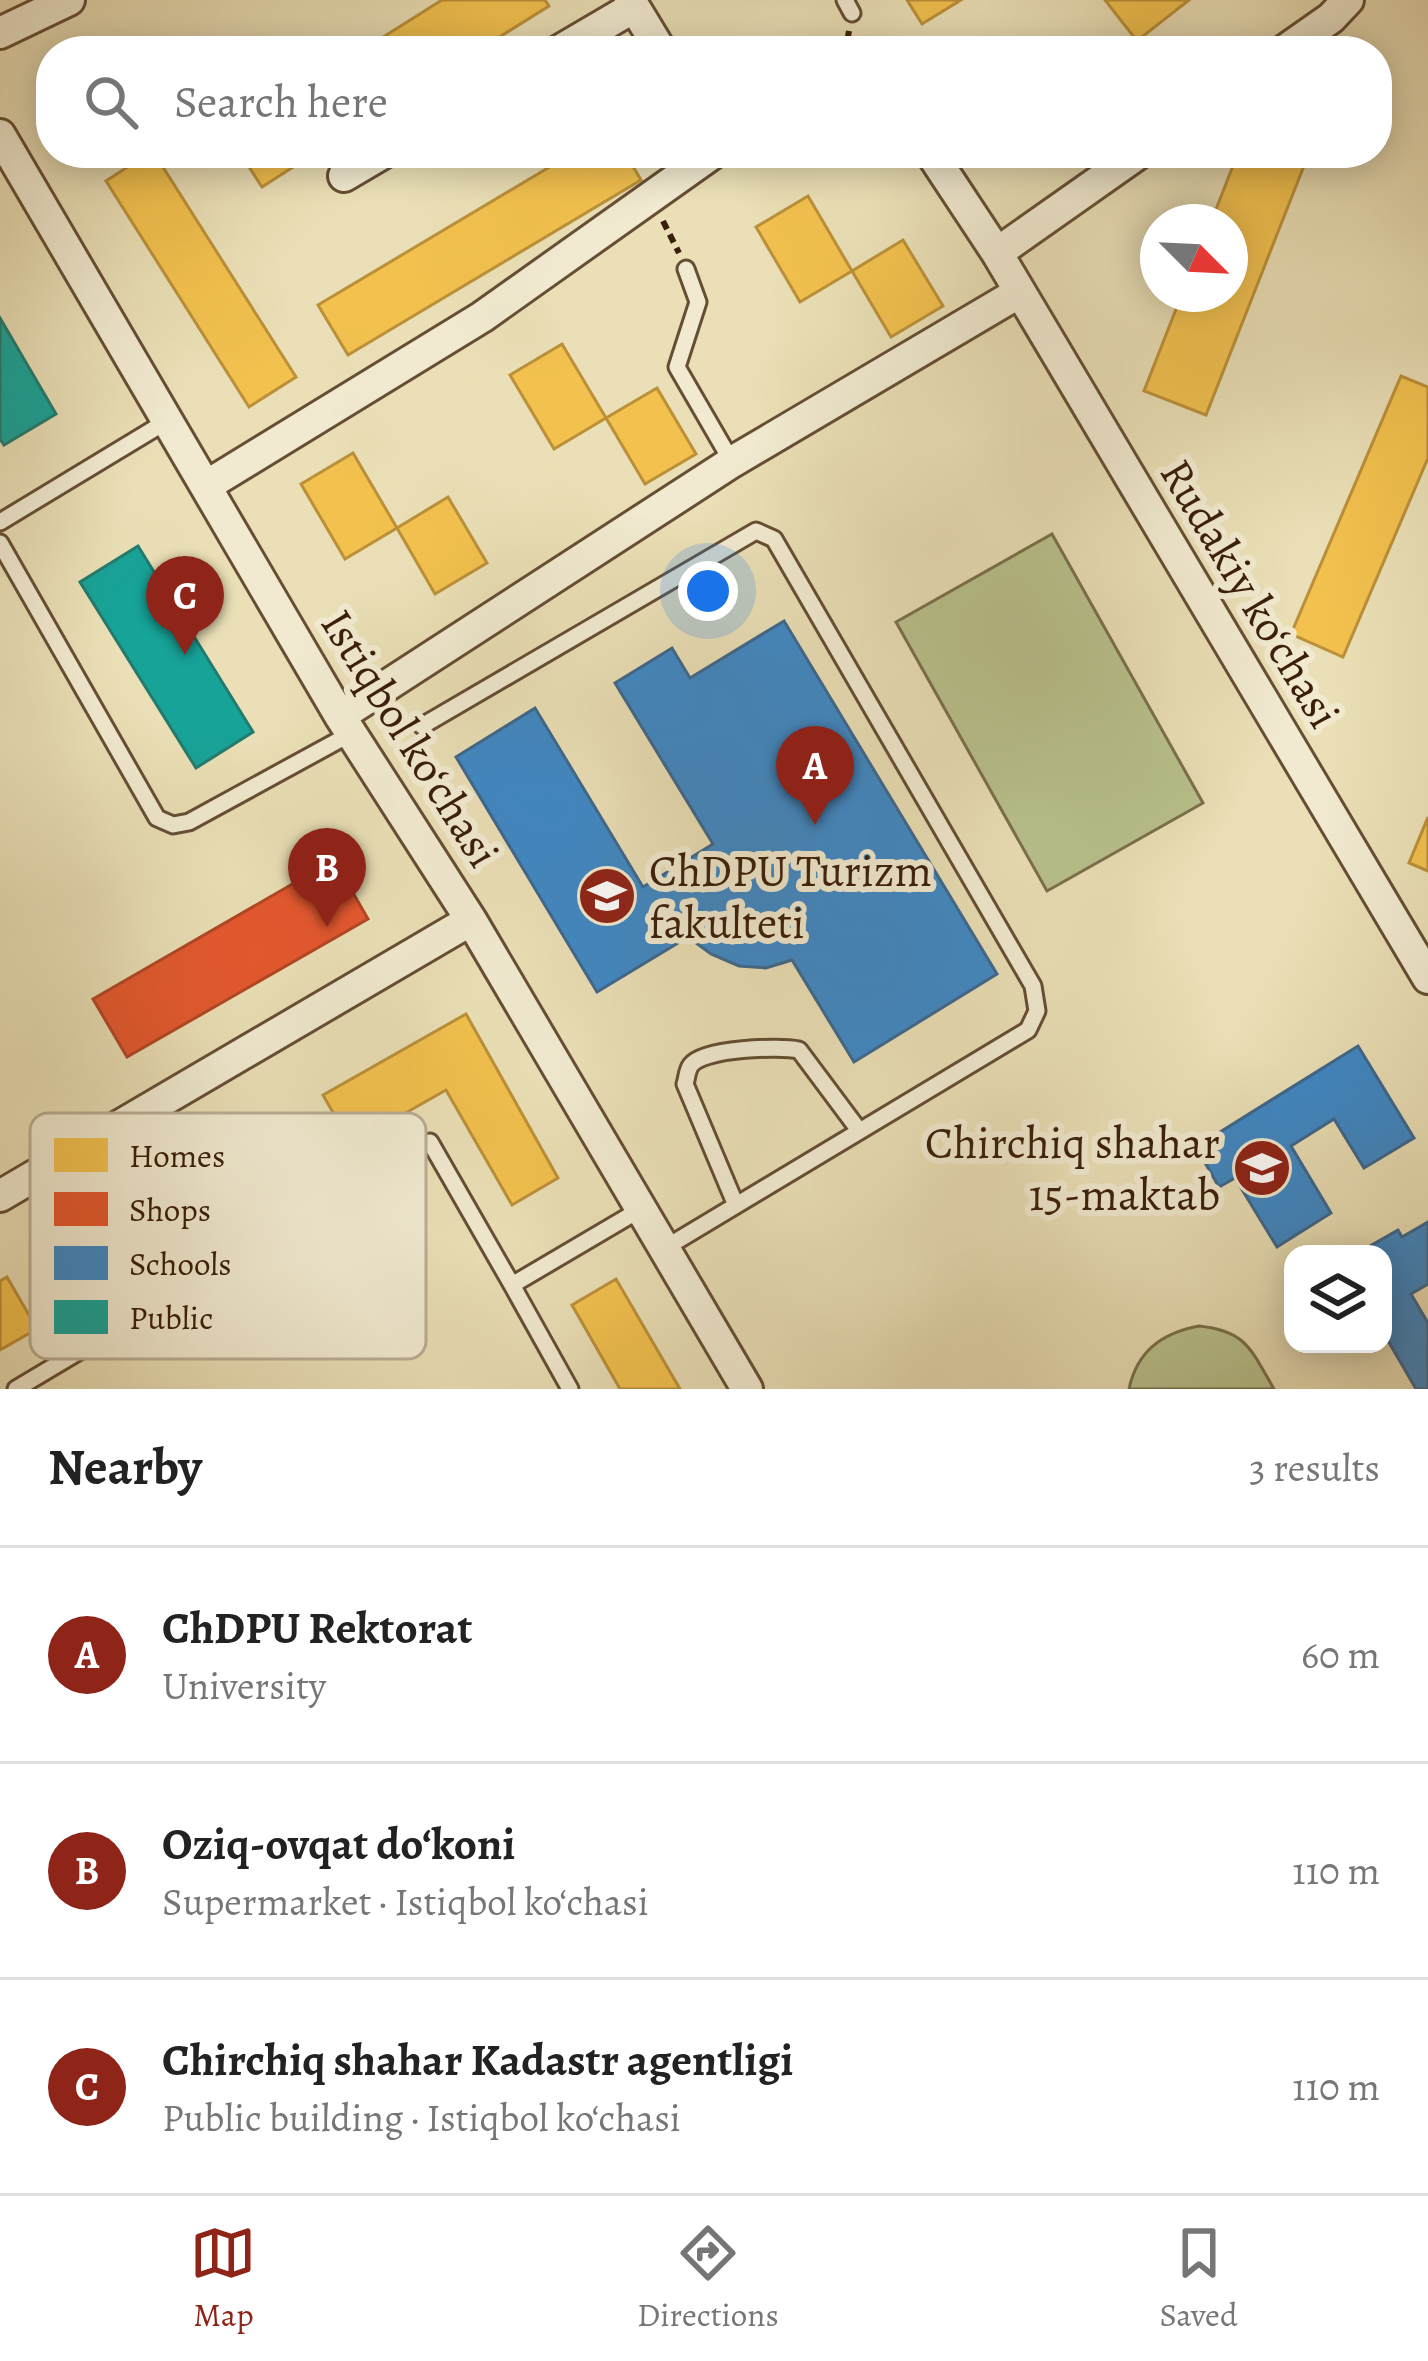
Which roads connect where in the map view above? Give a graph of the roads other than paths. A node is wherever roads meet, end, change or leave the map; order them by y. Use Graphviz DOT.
graph roads {
  1 [pos="69,0"];
  2 [pos="1348,0"];
  3 [pos="632,4"];
  4 [pos="0,34"];
  5 [pos="582,36"];
  6 [pos="652,36"];
  7 [pos="1306,36"];
  8 [pos="0,135"];
  9 [pos="358,168"];
  10 [pos="691,168"];
  11 [pos="941,168"];
  12 [pos="1118,168"];
  13 [pos="344,176"];
  14 [pos="997,253"];
  15 [pos="686,269"];
  16 [pos="1020,292"];
  17 [pos="167,421"];
  18 [pos="732,462"];
  19 [pos="206,486"];
  20 [pos="0,522"];
  21 [pos="0,543"];
  22 [pos="346,724"];
  23 [pos="422,726"];
  24 [pos="471,920"];
  25 [pos="1428,978"];
  26 [pos="142,1113"];
  27 [pos="859,1129"];
  28 [pos="426,1144"];
  29 [pos="30,1178"];
  30 [pos="0,1196"];
  31 [pos="735,1203"];
  32 [pos="641,1209"];
  33 [pos="665,1248"];
  34 [pos="512,1285"];
  35 [pos="66,1359"];
  36 [pos="16,1389"];
  37 [pos="570,1389"];
  38 [pos="747,1389"];
  1 -- 4 [label="street"];
  2 -- 7 [label="street"];
  3 -- 5 [label="street"];
  3 -- 6 [label="street"];
  8 -- 17 [label="street, Istiqbol ko‘chasi"];
  9 -- 13 [label="street"];
  10 -- 19 [label="street"];
  11 -- 14 [label="street, Rudakiy ko‘chasi"];
  12 -- 14 [label="street"];
  14 -- 16 [label="street, Rudakiy ko‘chasi"];
  15 -- 18 [label="lane"];
  16 -- 18 [label="street"];
  16 -- 25 [label="street, Rudakiy ko‘chasi"];
  17 -- 19 [label="street, Istiqbol ko‘chasi"];
  17 -- 20 [label="lane"];
  18 -- 22 [label="street"];
  19 -- 22 [label="street, Istiqbol ko‘chasi"];
  21 -- 22 [label="lane"];
  22 -- 24 [label="street, Istiqbol ko‘chasi"];
  23 -- 27 [label="lane"];
  24 -- 26 [label="street"];
  24 -- 32 [label="street, Istiqbol ko‘chasi"];
  27 -- 31 [label="lane"];
  27 -- 31 [label="lane"];
  28 -- 34 [label="lane"];
  29 -- 30 [label="street"];
  31 -- 33 [label="lane"];
  32 -- 33 [label="street, Istiqbol ko‘chasi"];
  32 -- 34 [label="lane"];
  33 -- 38 [label="street, Istiqbol ko‘chasi"];
  34 -- 37 [label="lane"];
  35 -- 36 [label="lane"];
}
